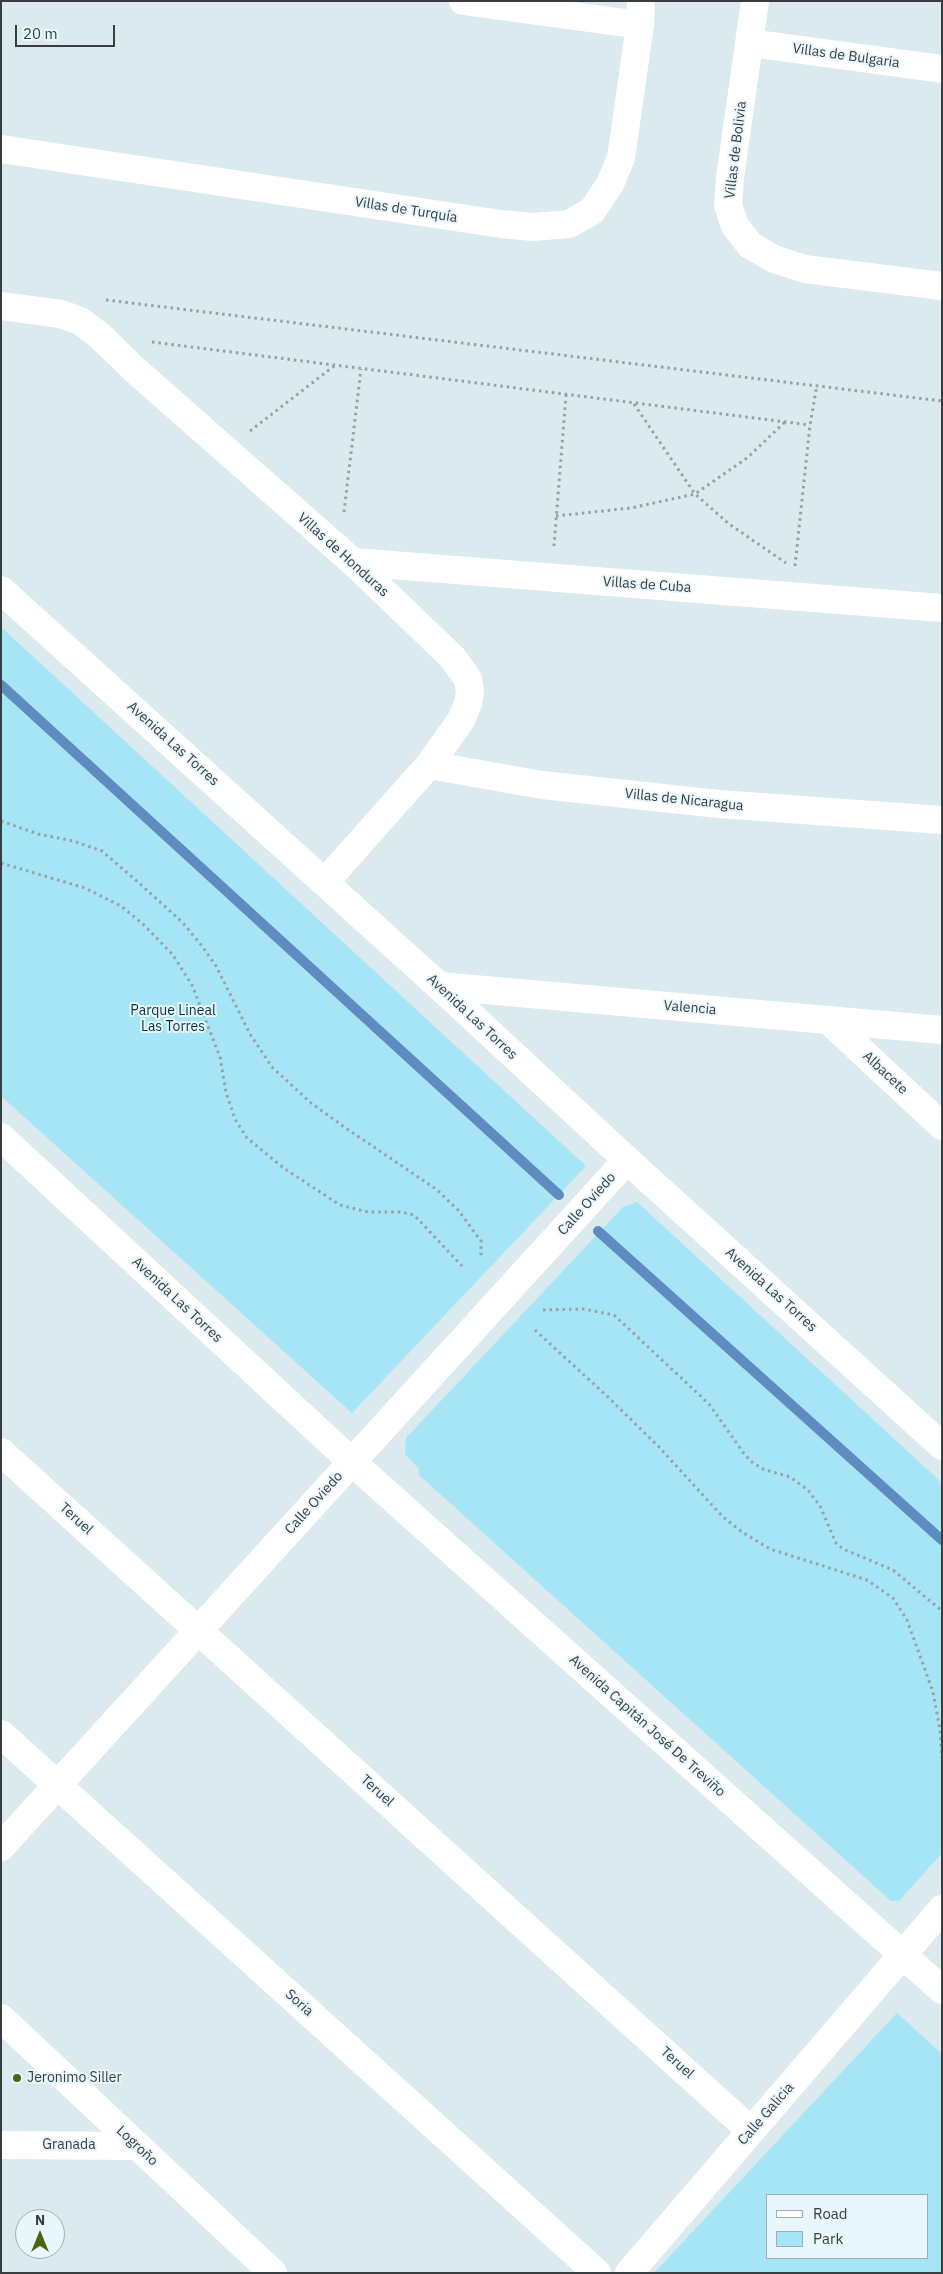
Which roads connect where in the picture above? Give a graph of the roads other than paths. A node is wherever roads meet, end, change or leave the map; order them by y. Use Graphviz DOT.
graph roads {
  1 [pos="463,1"];
  2 [pos="755,1"];
  3 [pos="641,13"];
  4 [pos="750,43"];
  5 [pos="942,69"];
  6 [pos="1,149"];
  7 [pos="942,286"];
  8 [pos="1,306"];
  9 [pos="346,556"];
  10 [pos="1,590"];
  11 [pos="942,608"];
  12 [pos="429,766"];
  13 [pos="942,820"];
  14 [pos="325,882"];
  15 [pos="439,986"];
  16 [pos="828,1020"];
  17 [pos="942,1030"];
  18 [pos="942,1126"];
  19 [pos="1,1137"];
  20 [pos="627,1160"];
  21 [pos="942,1446"];
  22 [pos="1,1452"];
  23 [pos="352,1462"];
  24 [pos="199,1629"];
  25 [pos="1,1734"];
  26 [pos="58,1785"];
  27 [pos="1,1846"];
  28 [pos="942,1909"];
  29 [pos="903,1956"];
  30 [pos="942,1990"];
  31 [pos="1,2018"];
  32 [pos="751,2131"];
  33 [pos="1,2145"];
  34 [pos="136,2146"];
  35 [pos="273,2273"];
  36 [pos="597,2273"];
  37 [pos="629,2273"];
  1 -- 3 [label="street"];
  2 -- 4 [label="street, Villas de Bolivia"];
  3 -- 6 [label="street, Villas de Turquía"];
  4 -- 5 [label="street, Villas de Bulgaria"];
  4 -- 7 [label="street, Villas de Bolivia"];
  8 -- 9 [label="street, Villas de Honduras"];
  9 -- 11 [label="street, Villas de Cuba"];
  9 -- 12 [label="street, Villas de Honduras"];
  10 -- 14 [label="street, Avenida Las Torres"];
  12 -- 13 [label="street, Villas de Nicaragua"];
  12 -- 14 [label="street, Villas de Honduras"];
  14 -- 15 [label="street, Avenida Las Torres"];
  15 -- 16 [label="street, Valencia"];
  15 -- 20 [label="street, Avenida Las Torres"];
  16 -- 17 [label="street, Valencia"];
  16 -- 18 [label="street, Albacete"];
  19 -- 23 [label="street, Avenida Las Torres"];
  20 -- 21 [label="street, Avenida Las Torres"];
  20 -- 23 [label="street, Calle Oviedo"];
  22 -- 24 [label="street, Teruel"];
  23 -- 24 [label="street, Calle Oviedo"];
  23 -- 29 [label="street, Avenida Capitán José De Treviño"];
  24 -- 26 [label="street, Calle Oviedo"];
  24 -- 32 [label="street, Teruel"];
  25 -- 26 [label="street, Soria"];
  26 -- 27 [label="street, Calle Oviedo"];
  26 -- 36 [label="street, Soria"];
  28 -- 29 [label="street, Calle Galicia"];
  29 -- 30 [label="street, Avenida Capitán José De Treviño"];
  29 -- 32 [label="street, Calle Galicia"];
  31 -- 34 [label="street, Logroño"];
  32 -- 37 [label="street, Calle Galicia"];
  33 -- 34 [label="street, Granada"];
  34 -- 35 [label="street, Logroño"];
}
